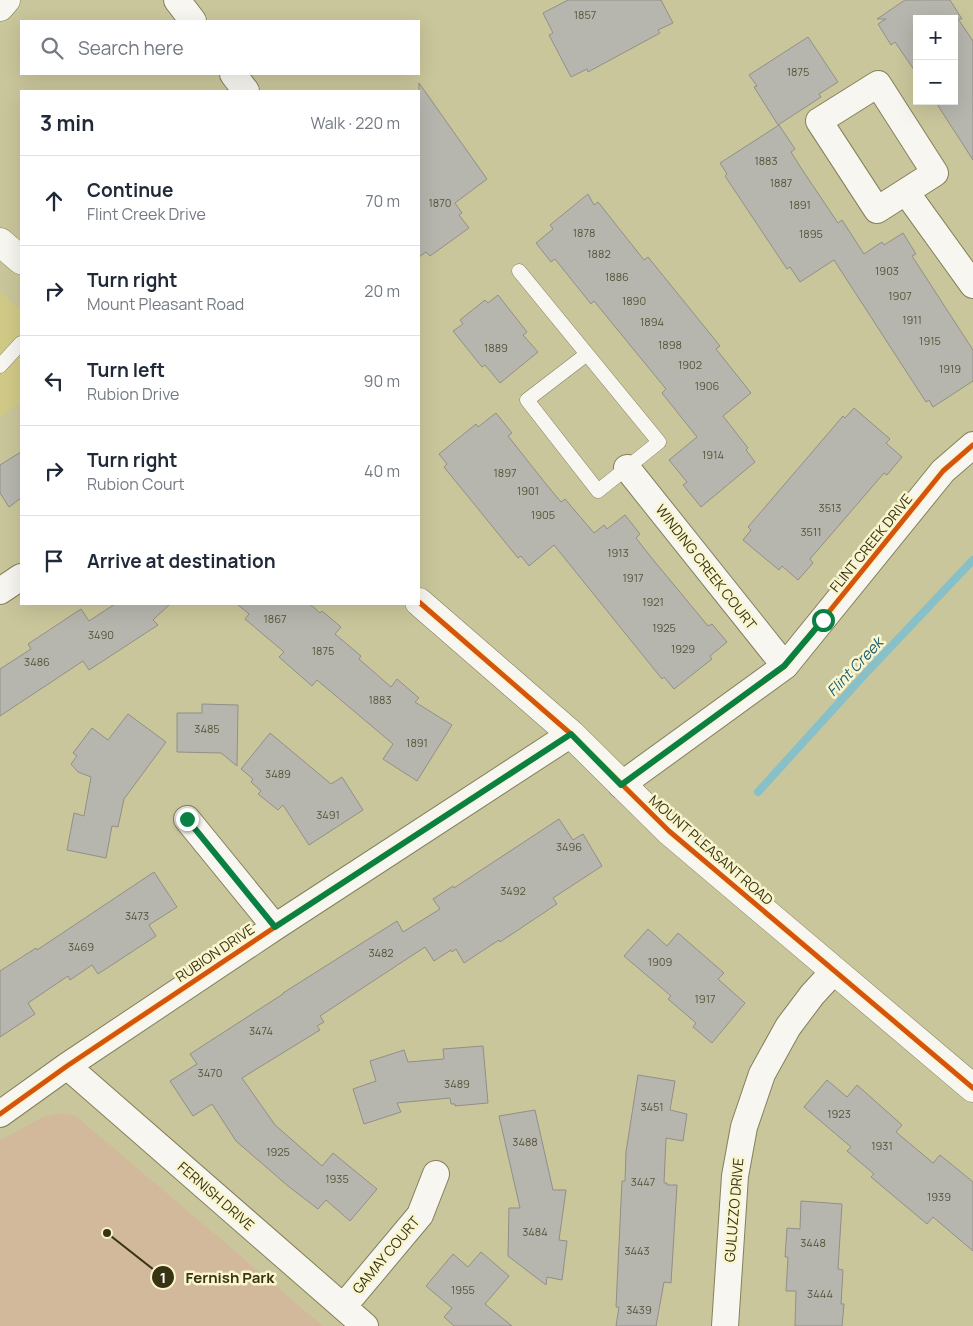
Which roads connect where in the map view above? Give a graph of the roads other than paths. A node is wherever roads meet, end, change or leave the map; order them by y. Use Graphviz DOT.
graph roads {
  1 [pos="6,0"];
  2 [pos="177,0"];
  3 [pos="0,7"];
  4 [pos="192,20"];
  5 [pos="234,75"];
  6 [pos="245,90"];
  7 [pos="906,192"];
  8 [pos="0,242"];
  9 [pos="20,259"];
  10 [pos="519,271"];
  11 [pos="973,285"];
  12 [pos="20,344"];
  13 [pos="587,354"];
  14 [pos="0,366"];
  15 [pos="973,445"];
  16 [pos="627,468"];
  17 [pos="20,578"];
  18 [pos="0,591"];
  19 [pos="420,603"];
  20 [pos="784,666"];
  21 [pos="571,734"];
  22 [pos="621,785"];
  23 [pos="187,819"];
  24 [pos="275,927"];
  25 [pos="834,971"];
  26 [pos="67,1066"];
  27 [pos="973,1088"];
  28 [pos="0,1114"];
  29 [pos="436,1174"];
  30 [pos="342,1306"];
  31 [pos="365,1326"];
  32 [pos="725,1326"];
  1 -- 3 [label="street"];
  2 -- 4 [label="street"];
  5 -- 6 [label="street"];
  7 -- 7 [label="street"];
  7 -- 11 [label="street"];
  8 -- 9 [label="street"];
  10 -- 13 [label="lane"];
  12 -- 14 [label="lane"];
  13 -- 16 [label="lane"];
  13 -- 16 [label="lane"];
  15 -- 20 [label="street, FLINT CREEK DRIVE"];
  16 -- 20 [label="street, WINDING CREEK COURT"];
  17 -- 18 [label="street"];
  19 -- 21 [label="street, MOUNT PLEASANT ROAD"];
  20 -- 22 [label="street, FLINT CREEK DRIVE"];
  21 -- 22 [label="street, MOUNT PLEASANT ROAD"];
  21 -- 24 [label="street, RUBION DRIVE"];
  22 -- 25 [label="street, MOUNT PLEASANT ROAD"];
  23 -- 24 [label="street"];
  24 -- 26 [label="street, RUBION DRIVE"];
  25 -- 27 [label="street, MOUNT PLEASANT ROAD"];
  25 -- 32 [label="street, GULUZZO DRIVE"];
  26 -- 28 [label="street, RUBION DRIVE"];
  26 -- 30 [label="street, FERNISH DRIVE"];
  29 -- 30 [label="street, GAMAY COURT"];
  30 -- 31 [label="street, FERNISH DRIVE"];
}
